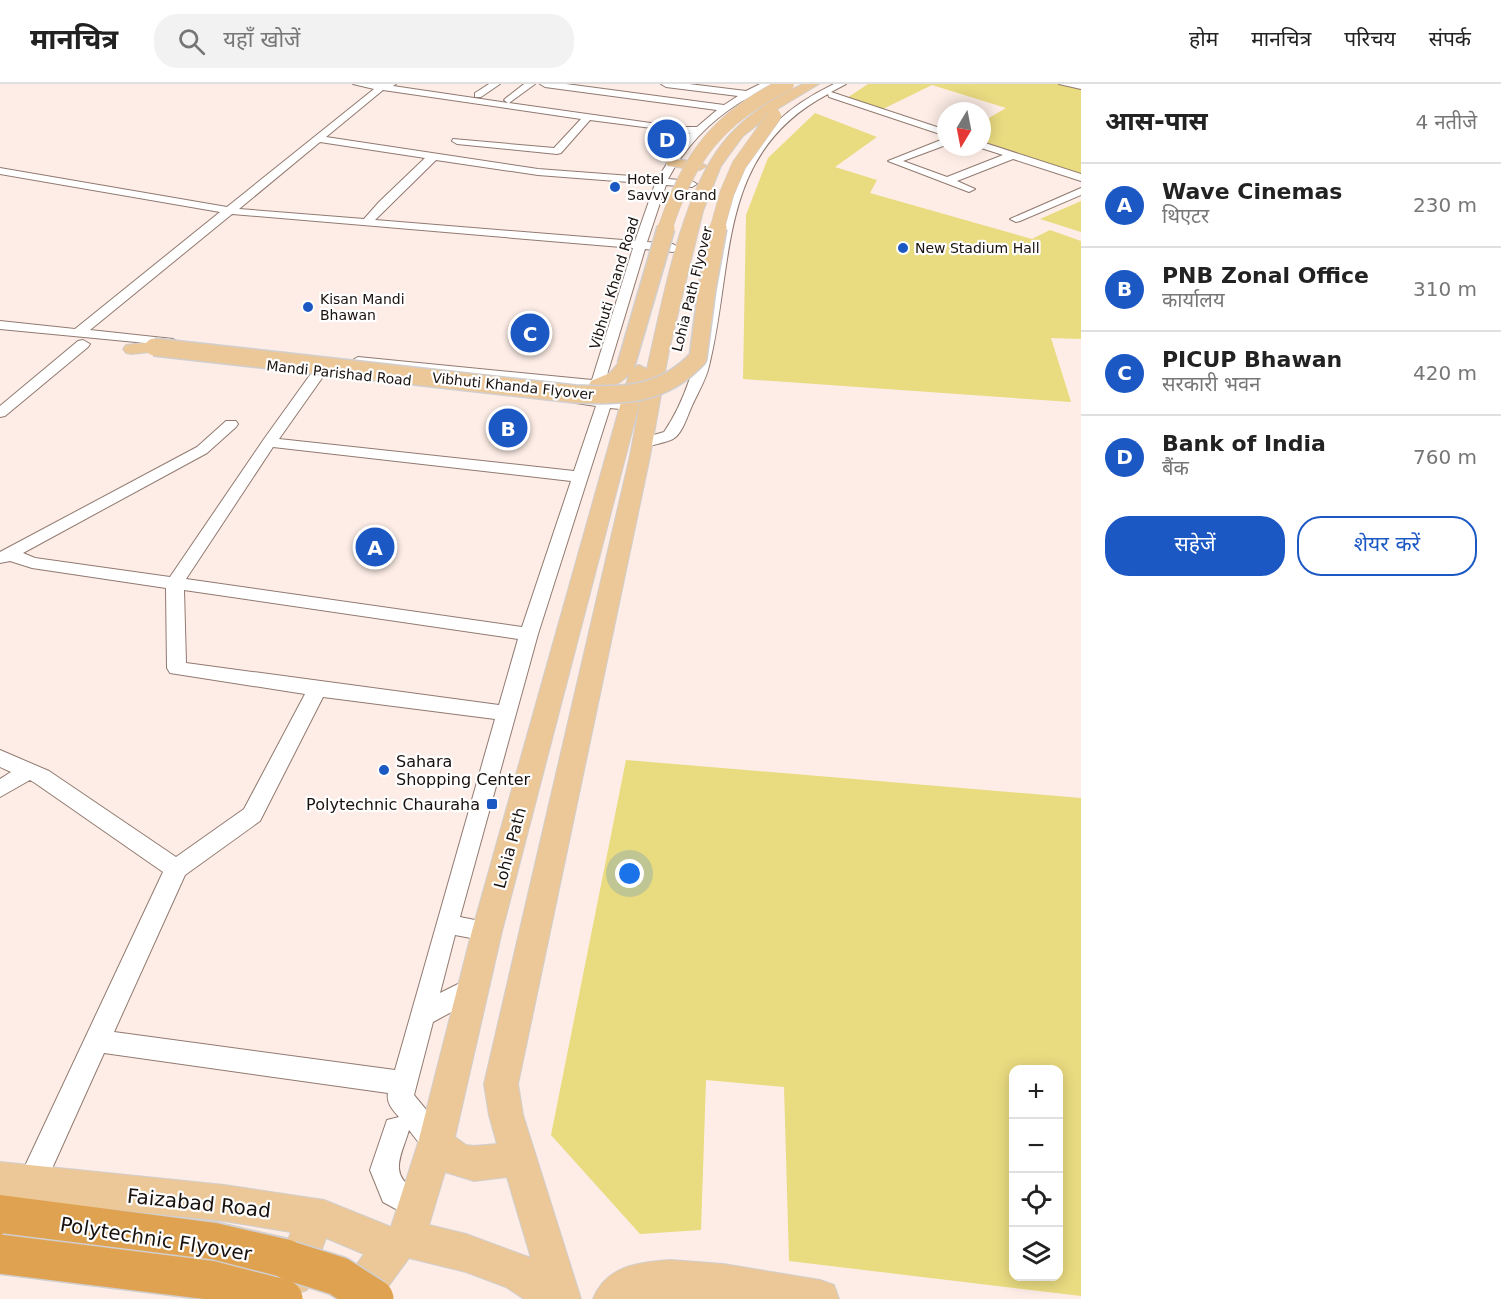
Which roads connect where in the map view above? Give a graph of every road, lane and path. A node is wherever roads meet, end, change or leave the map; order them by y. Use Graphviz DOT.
graph roads {
  1 [pos="358,84"];
  2 [pos="495,84"];
  3 [pos="530,84"];
  4 [pos="545,84"];
  5 [pos="653,84"];
  6 [pos="666,84"];
  7 [pos="766,84"];
  8 [pos="787,84"];
  9 [pos="800,84"];
  10 [pos="813,84"];
  11 [pos="841,84"];
  12 [pos="1064,84"];
  13 [pos="391,86"];
  14 [pos="1081,86"];
  15 [pos="829,89"];
  16 [pos="748,94"];
  17 [pos="478,96"];
  18 [pos="640,97"];
  19 [pos="509,100"];
  20 [pos="727,108"];
  21 [pos="774,116"];
  22 [pos="588,117"];
  23 [pos="618,118"];
  24 [pos="700,130"];
  25 [pos="937,130"];
  26 [pos="318,139"];
  27 [pos="331,141"];
  28 [pos="457,141"];
  29 [pos="937,144"];
  30 [pos="991,148"];
  31 [pos="434,156"];
  32 [pos="1013,156"];
  33 [pos="298,161"];
  34 [pos="704,161"];
  35 [pos="673,163"];
  36 [pos="0,171"];
  37 [pos="1081,178"];
  38 [pos="947,181"];
  39 [pos="662,182"];
  40 [pos="703,187"];
  41 [pos="969,189"];
  42 [pos="1081,191"];
  43 [pos="230,210"];
  44 [pos="244,213"];
  45 [pos="1016,219"];
  46 [pos="367,223"];
  47 [pos="639,245"];
  48 [pos="673,248"];
  49 [pos="0,325"];
  50 [pos="0,335"];
  51 [pos="81,339"];
  52 [pos="132,349"];
  53 [pos="320,371"];
  54 [pos="543,380"];
  55 [pos="601,394"];
  56 [pos="0,396"];
  57 [pos="537,396"];
  58 [pos="633,397"];
  59 [pos="0,413"];
  60 [pos="231,424"];
  61 [pos="269,442"];
  62 [pos="642,442"];
  63 [pos="581,477"];
  64 [pos="5,557"];
  65 [pos="175,583"];
  66 [pos="529,634"];
  67 [pos="317,689"];
  68 [pos="507,713"];
  69 [pos="0,758"];
  70 [pos="29,771"];
  71 [pos="0,789"];
  72 [pos="176,869"];
  73 [pos="446,924"];
  74 [pos="487,931"];
  75 [pos="432,980"];
  76 [pos="472,988"];
  77 [pos="422,1015"];
  78 [pos="97,1041"];
  79 [pos="403,1083"];
  80 [pos="396,1129"];
  81 [pos="436,1143"];
  82 [pos="518,1156"];
  83 [pos="15,1182"];
  84 [pos="0,1216"];
  85 [pos="315,1218"];
  86 [pos="405,1230"];
  87 [pos="0,1254"];
  88 [pos="282,1299"];
  89 [pos="356,1299"];
  90 [pos="374,1299"];
  91 [pos="560,1299"];
  92 [pos="612,1299"];
  93 [pos="820,1299"];
  1 -- 13 [label="street"];
  2 -- 17 [label="street"];
  3 -- 19 [label="street"];
  4 -- 18 [label="street"];
  5 -- 18 [label="street"];
  6 -- 16 [label="street"];
  7 -- 16 [label="street, Vibhuti Khand Road"];
  8 -- 55 [label="main road, bridge"];
  9 -- 34 [label="main road, Lohia Path Flyover"];
  10 -- 40 [label="main road, Lohia Path Flyover"];
  11 -- 62 [label="street"];
  12 -- 14 [label="street"];
  13 -- 17 [label="street"];
  13 -- 22 [label="street"];
  13 -- 26 [label="street"];
  13 -- 27 [label="street"];
  15 -- 21 [label="main road, Lohia Path Flyover"];
  15 -- 25 [label="street"];
  16 -- 20 [label="street, Vibhuti Khand Road"];
  17 -- 19 [label="street"];
  18 -- 20 [label="street"];
  18 -- 23 [label="street"];
  19 -- 23 [label="street"];
  20 -- 24 [label="street, Vibhuti Khand Road"];
  21 -- 40 [label="main road, Lohia Path Flyover, bridge"];
  21 -- 52 [label="main road, Vibhuti Khanda Flyover, bridge"];
  22 -- 23 [label="street"];
  22 -- 28 [label="street"];
  23 -- 24 [label="street"];
  24 -- 35 [label="street, Vibhuti Khand Road"];
  26 -- 27 [label="street"];
  26 -- 33 [label="street"];
  27 -- 31 [label="street"];
  27 -- 33 [label="street"];
  29 -- 38 [label="street"];
  30 -- 32 [label="street"];
  31 -- 39 [label="street"];
  31 -- 46 [label="street"];
  32 -- 37 [label="street"];
  32 -- 38 [label="street"];
  33 -- 43 [label="street"];
  33 -- 44 [label="street"];
  34 -- 35 [label="main road"];
  34 -- 40 [label="main road, Lohia Path Flyover"];
  35 -- 39 [label="street, Vibhuti Khand Road"];
  36 -- 43 [label="street"];
  38 -- 41 [label="street"];
  39 -- 40 [label="street"];
  39 -- 47 [label="street, Vibhuti Khand Road"];
  40 -- 48 [label="main road, Lohia Path Flyover"];
  40 -- 62 [label="main road, Lohia Path Flyover"];
  42 -- 45 [label="street"];
  43 -- 44 [label="street"];
  43 -- 51 [label="street"];
  44 -- 46 [label="street"];
  44 -- 51 [label="street"];
  46 -- 47 [label="street"];
  47 -- 48 [label="street"];
  47 -- 55 [label="street, Vibhuti Khand Road"];
  48 -- 58 [label="main road, Lohia Path Flyover"];
  49 -- 51 [label="street"];
  50 -- 51 [label="street"];
  51 -- 52 [label="street, Mandi Parishad Road"];
  51 -- 54 [label="street"];
  51 -- 56 [label="street"];
  51 -- 59 [label="street"];
  52 -- 53 [label="street, Mandi Parishad Road"];
  53 -- 57 [label="street, Mandi Parishad Road"];
  53 -- 61 [label="street"];
  54 -- 55 [label="street"];
  54 -- 57 [label="street"];
  55 -- 57 [label="street, Mandi Parishad Road"];
  55 -- 58 [label="street, Mandi Parishad Road"];
  55 -- 63 [label="street, Vibhuti Khand Road"];
  58 -- 74 [label="main road, Lohia Path"];
  60 -- 64 [label="street"];
  61 -- 63 [label="street"];
  61 -- 65 [label="street"];
  62 -- 82 [label="main road"];
  63 -- 66 [label="street, Vibhuti Khand Road"];
  64 -- 65 [label="street"];
  65 -- 66 [label="street"];
  65 -- 67 [label="street"];
  66 -- 68 [label="street, Vibhuti Khand Road"];
  67 -- 68 [label="street"];
  67 -- 72 [label="street"];
  68 -- 73 [label="street, Vibhuti Khand Road"];
  69 -- 70 [label="street"];
  70 -- 71 [label="street"];
  70 -- 72 [label="street"];
  72 -- 78 [label="street"];
  73 -- 74 [label="street"];
  73 -- 75 [label="street, Vibhuti Khand Road"];
  74 -- 76 [label="main road, Lohia Path"];
  75 -- 76 [label="street"];
  75 -- 77 [label="street, Vibhuti Khand Road"];
  76 -- 77 [label="street"];
  76 -- 81 [label="main road, Lohia Path"];
  77 -- 79 [label="street, Vibhuti Khand Road"];
  78 -- 79 [label="street"];
  78 -- 83 [label="street"];
  79 -- 81 [label="street"];
  80 -- 86 [label="street"];
  81 -- 82 [label="main road"];
  81 -- 86 [label="main road, Lohia Path"];
  82 -- 91 [label="main road"];
  83 -- 85 [label="main road, Faizabad Road"];
  84 -- 90 [label="highway, Polytechnic Flyover, bridge"];
  85 -- 86 [label="main road, Faizabad Road"];
  85 -- 88 [label="main road"];
  86 -- 89 [label="main road"];
  86 -- 91 [label="main road"];
  87 -- 88 [label="highway, Polytechnic Flyover, bridge"];
  92 -- 93 [label="main road"];
}
